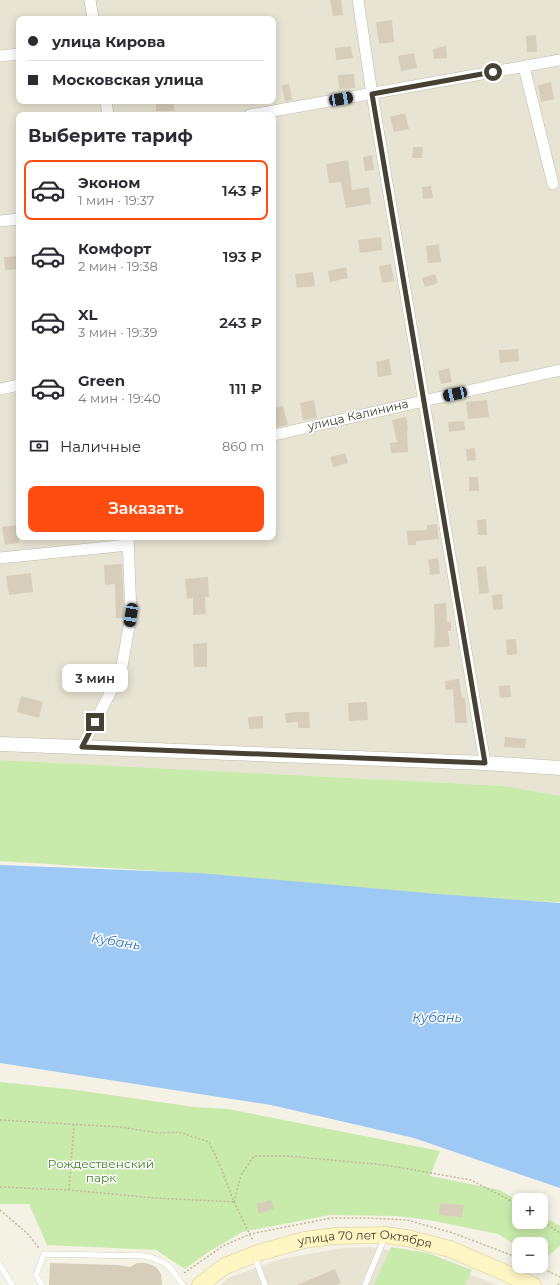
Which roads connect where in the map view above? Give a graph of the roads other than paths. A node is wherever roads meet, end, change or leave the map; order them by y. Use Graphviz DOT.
graph roads {
  1 [pos="90,0"];
  2 [pos="358,0"];
  3 [pos="93,16"];
  4 [pos="16,54"];
  5 [pos="0,56"];
  6 [pos="560,60"];
  7 [pos="524,67"];
  8 [pos="372,94"];
  9 [pos="267,112"];
  10 [pos="553,184"];
  11 [pos="16,219"];
  12 [pos="0,221"];
  13 [pos="560,370"];
  14 [pos="16,386"];
  15 [pos="0,389"];
  16 [pos="424,400"];
  17 [pos="276,435"];
  18 [pos="128,541"];
  19 [pos="0,558"];
  20 [pos="0,744"];
  21 [pos="82,747"];
  22 [pos="485,763"];
  23 [pos="559,769"];
  24 [pos="386,1235"];
  25 [pos="256,1254"];
  26 [pos="0,1264"];
  27 [pos="12,1285"];
  28 [pos="42,1285"];
  29 [pos="183,1285"];
  30 [pos="200,1285"];
  31 [pos="266,1285"];
  32 [pos="365,1285"];
  33 [pos="533,1285"];
  1 -- 3 [label="street"];
  2 -- 8 [label="street"];
  4 -- 5 [label="street"];
  6 -- 7 [label="street"];
  7 -- 8 [label="street"];
  7 -- 10 [label="street"];
  8 -- 9 [label="street"];
  8 -- 16 [label="street"];
  11 -- 12 [label="street"];
  13 -- 16 [label="street, улица Калинина"];
  14 -- 15 [label="street"];
  16 -- 17 [label="street, улица Калинина"];
  16 -- 22 [label="street"];
  18 -- 19 [label="street"];
  18 -- 21 [label="street"];
  20 -- 21 [label="street"];
  21 -- 22 [label="street"];
  22 -- 23 [label="street"];
  24 -- 25 [label="main road, улица 70 лет Октября"];
  24 -- 32 [label="lane"];
  24 -- 33 [label="main road, улица 70 лет Октября"];
  25 -- 30 [label="main road, улица 70 лет Октября"];
  25 -- 31 [label="lane"];
  26 -- 27 [label="lane"];
  28 -- 29 [label="lane"];
}
